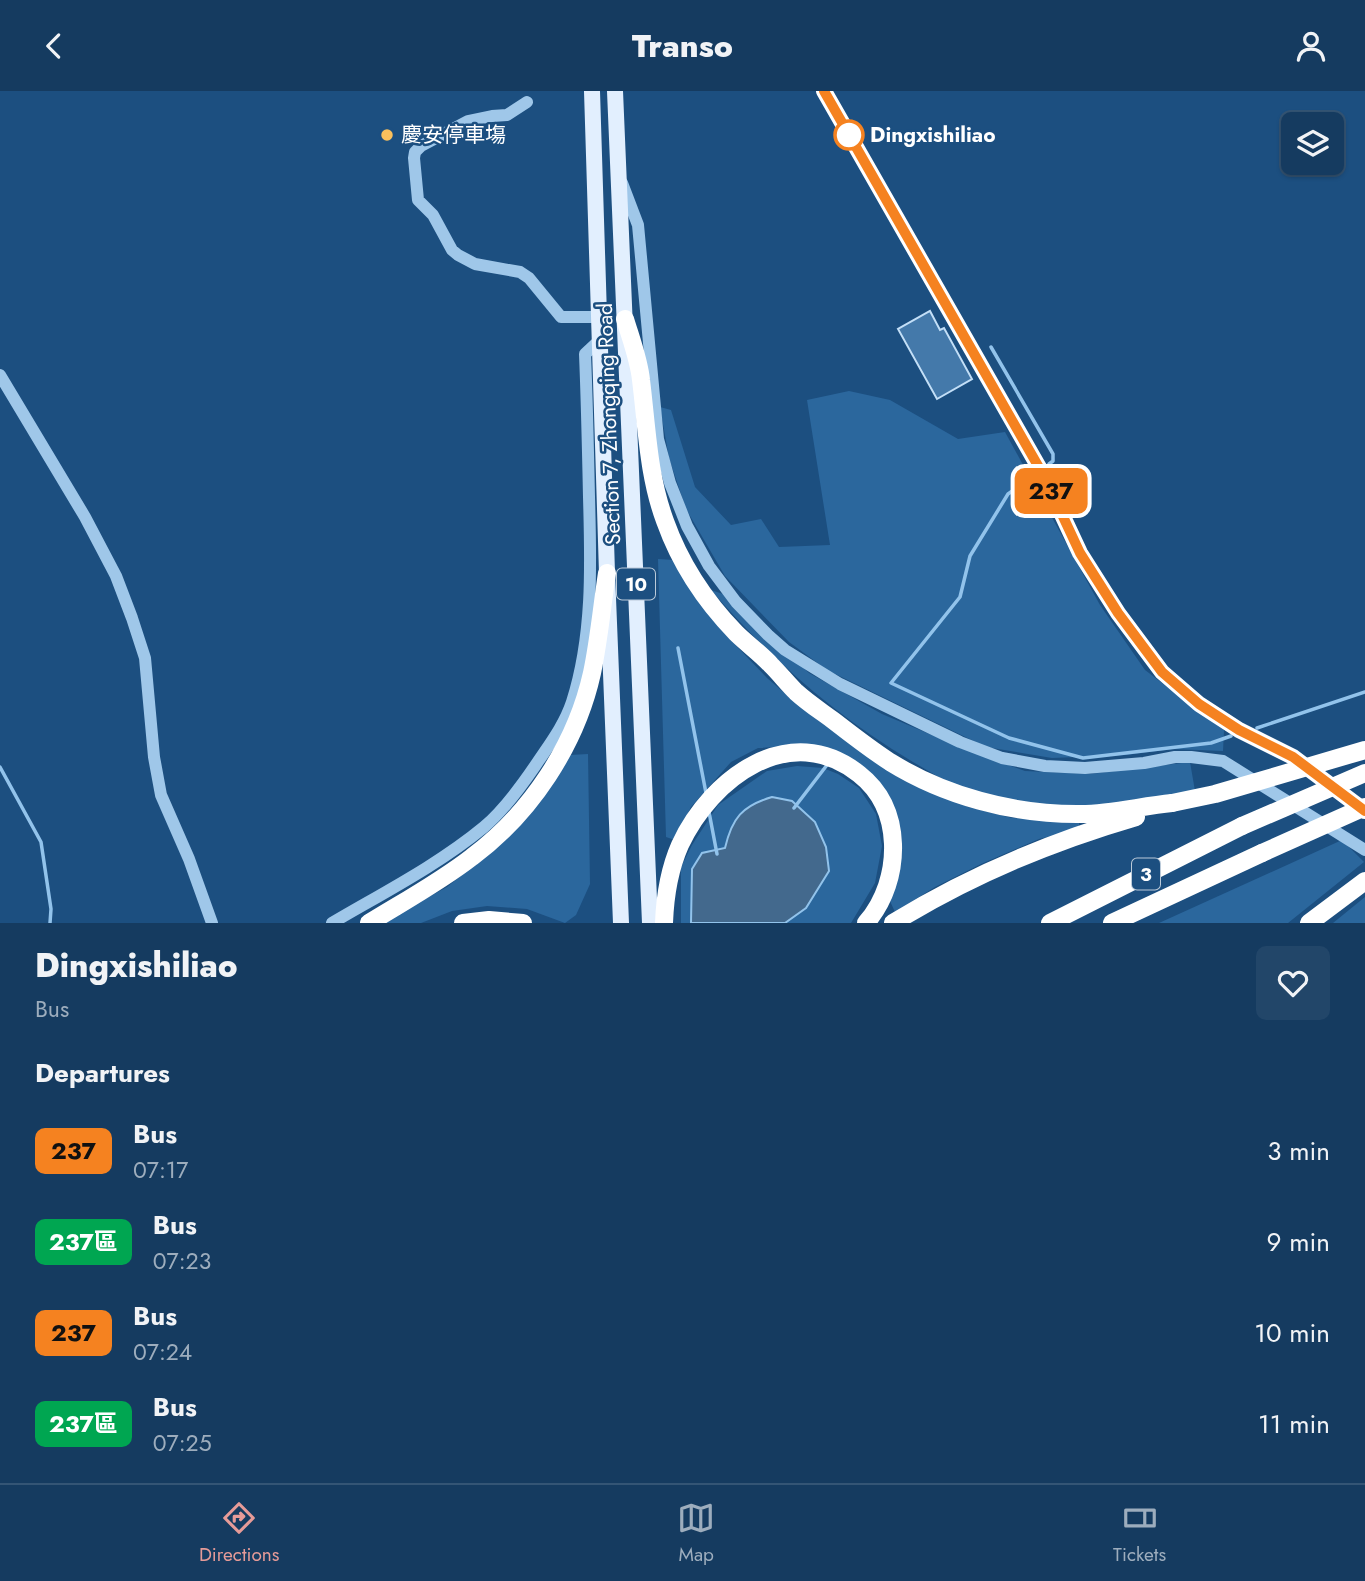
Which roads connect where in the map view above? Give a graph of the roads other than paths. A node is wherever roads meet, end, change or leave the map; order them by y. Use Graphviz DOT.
graph roads {
  1 [pos="592,91"];
  2 [pos="615,91"];
  3 [pos="824,91"];
  4 [pos="527,102"];
  5 [pos="620,177"];
  6 [pos="599,317"];
  7 [pos="625,319"];
  8 [pos="600,340"];
  9 [pos="0,375"];
  10 [pos="607,573"];
  11 [pos="1365,750"];
  12 [pos="1365,773"];
  13 [pos="1172,803"];
  14 [pos="1365,809"];
  15 [pos="1365,850"];
  16 [pos="1358,886"];
  17 [pos="212,923"];
  18 [pos="332,923"];
  19 [pos="369,923"];
  20 [pos="463,923"];
  21 [pos="523,923"];
  22 [pos="621,923"];
  23 [pos="650,923"];
  24 [pos="664,923"];
  25 [pos="866,923"];
  26 [pos="893,923"];
  27 [pos="1050,923"];
  28 [pos="1112,923"];
  29 [pos="1308,923"];
  1 -- 6 [label="main road, Section 7, Zhongqing Road / 10"];
  2 -- 5 [label="main road, Section 7, Zhongqing Road / 10"];
  3 -- 14 [label="street"];
  4 -- 6 [label="street"];
  5 -- 7 [label="main road, Section 7, Zhongqing Road / 10"];
  5 -- 15 [label="street"];
  6 -- 8 [label="main road, Section 7, Zhongqing Road / 10"];
  7 -- 13 [label="highway"];
  7 -- 23 [label="main road, Section 7, Zhongqing Road / 10"];
  8 -- 10 [label="main road, Section 7, Zhongqing Road / 10"];
  8 -- 18 [label="street"];
  9 -- 17 [label="street"];
  10 -- 19 [label="highway"];
  10 -- 22 [label="main road, Section 7, Zhongqing Road / 10"];
  11 -- 13 [label="highway, bridge"];
  12 -- 27 [label="highway, 3, bridge"];
  13 -- 26 [label="highway"];
  14 -- 28 [label="highway, 3, bridge"];
  16 -- 29 [label="highway"];
  20 -- 21 [label="highway"];
  24 -- 25 [label="highway"];
}
